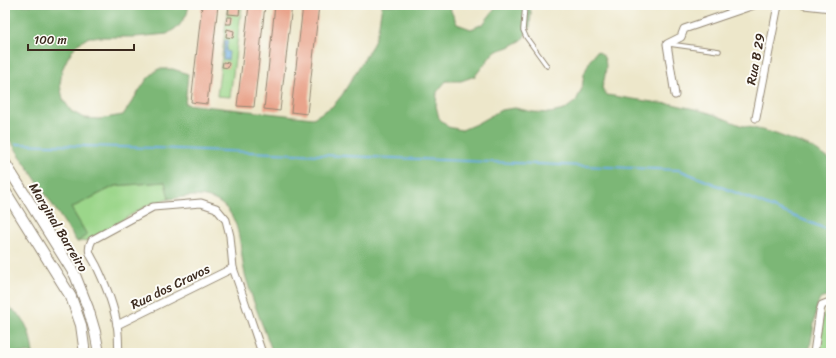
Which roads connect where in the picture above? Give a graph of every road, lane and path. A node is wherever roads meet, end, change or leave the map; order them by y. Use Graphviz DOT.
graph roads {
  1 [pos="525,5"];
  2 [pos="754,5"];
  3 [pos="778,5"];
  4 [pos="804,5"];
  5 [pos="831,8"];
  6 [pos="668,44"];
  7 [pos="719,51"];
  8 [pos="547,66"];
  9 [pos="674,95"];
  10 [pos="756,118"];
  11 [pos="5,163"];
  12 [pos="5,191"];
  13 [pos="233,268"];
  14 [pos="831,304"];
  15 [pos="118,325"];
  16 [pos="261,352"];
  17 [pos="84,353"];
  18 [pos="99,353"];
  19 [pos="119,353"];
  20 [pos="814,353"];
  1 -- 8 [label="lane"];
  2 -- 6 [label="street"];
  3 -- 10 [label="street, Rua B 29"];
  4 -- 5 [label="street"];
  6 -- 7 [label="lane"];
  6 -- 9 [label="street"];
  11 -- 18 [label="street, Marginal Barreiro"];
  12 -- 17 [label="street, Marginal Barreiro"];
  13 -- 15 [label="street, Rua dos Cravos"];
  13 -- 15 [label="street"];
  13 -- 16 [label="street"];
  14 -- 20 [label="street"];
  15 -- 19 [label="street"];
}
